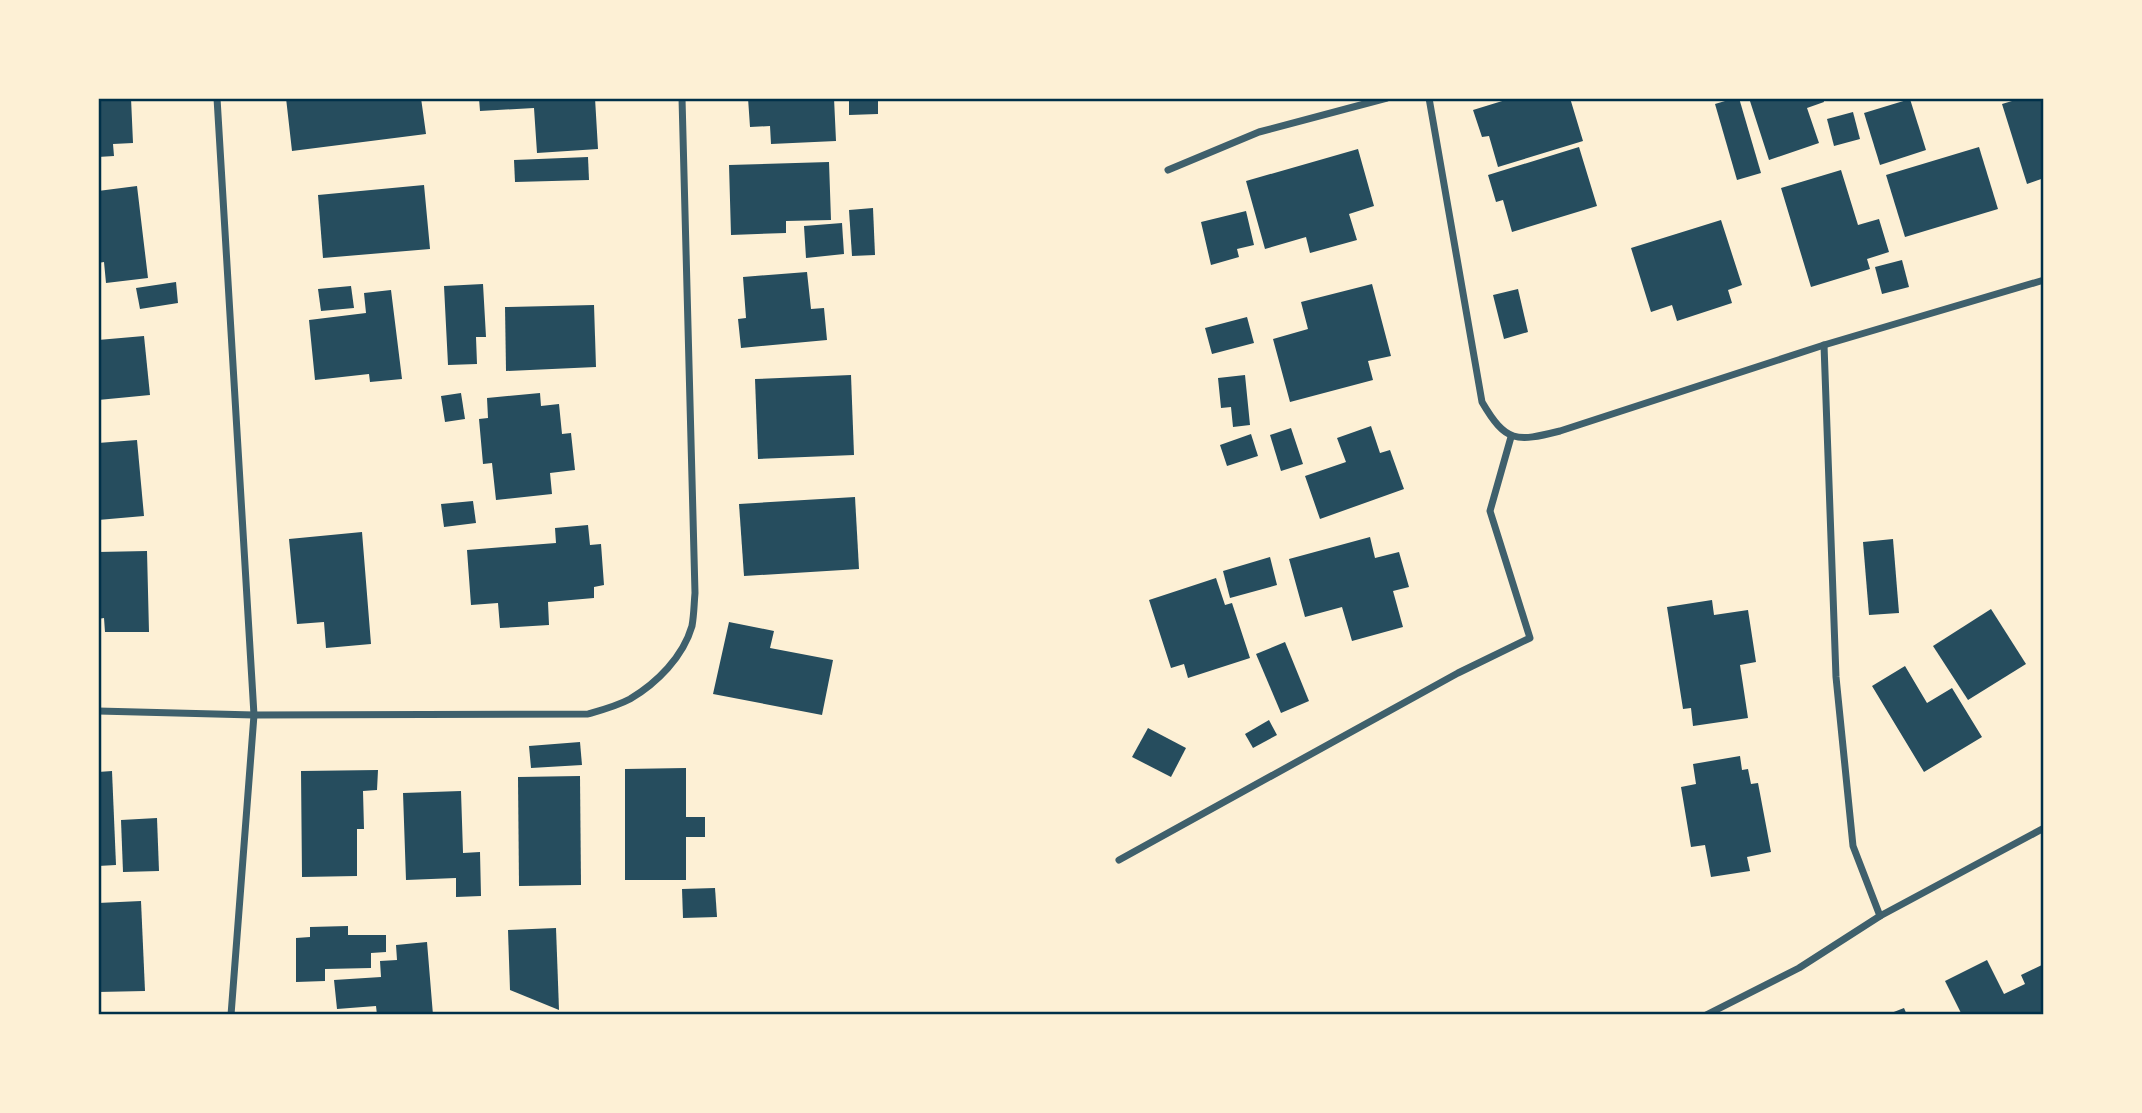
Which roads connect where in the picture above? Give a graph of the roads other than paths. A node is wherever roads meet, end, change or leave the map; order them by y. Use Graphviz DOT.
graph roads {
  1 [pos="217,98"];
  2 [pos="682,98"];
  3 [pos="1387,98"];
  4 [pos="1429,98"];
  5 [pos="1168,170"];
  6 [pos="2044,280"];
  7 [pos="1824,345"];
  8 [pos="1511,437"];
  9 [pos="98,711"];
  10 [pos="254,715"];
  11 [pos="2044,828"];
  12 [pos="1119,860"];
  13 [pos="1880,916"];
  14 [pos="231,1015"];
  15 [pos="1706,1015"];
  1 -- 10 [label="street"];
  2 -- 10 [label="street"];
  3 -- 5 [label="street"];
  4 -- 8 [label="street"];
  6 -- 7 [label="street"];
  7 -- 8 [label="street"];
  7 -- 13 [label="street"];
  8 -- 12 [label="street"];
  9 -- 10 [label="street"];
  10 -- 14 [label="street"];
  11 -- 13 [label="street"];
  13 -- 15 [label="street"];
}
